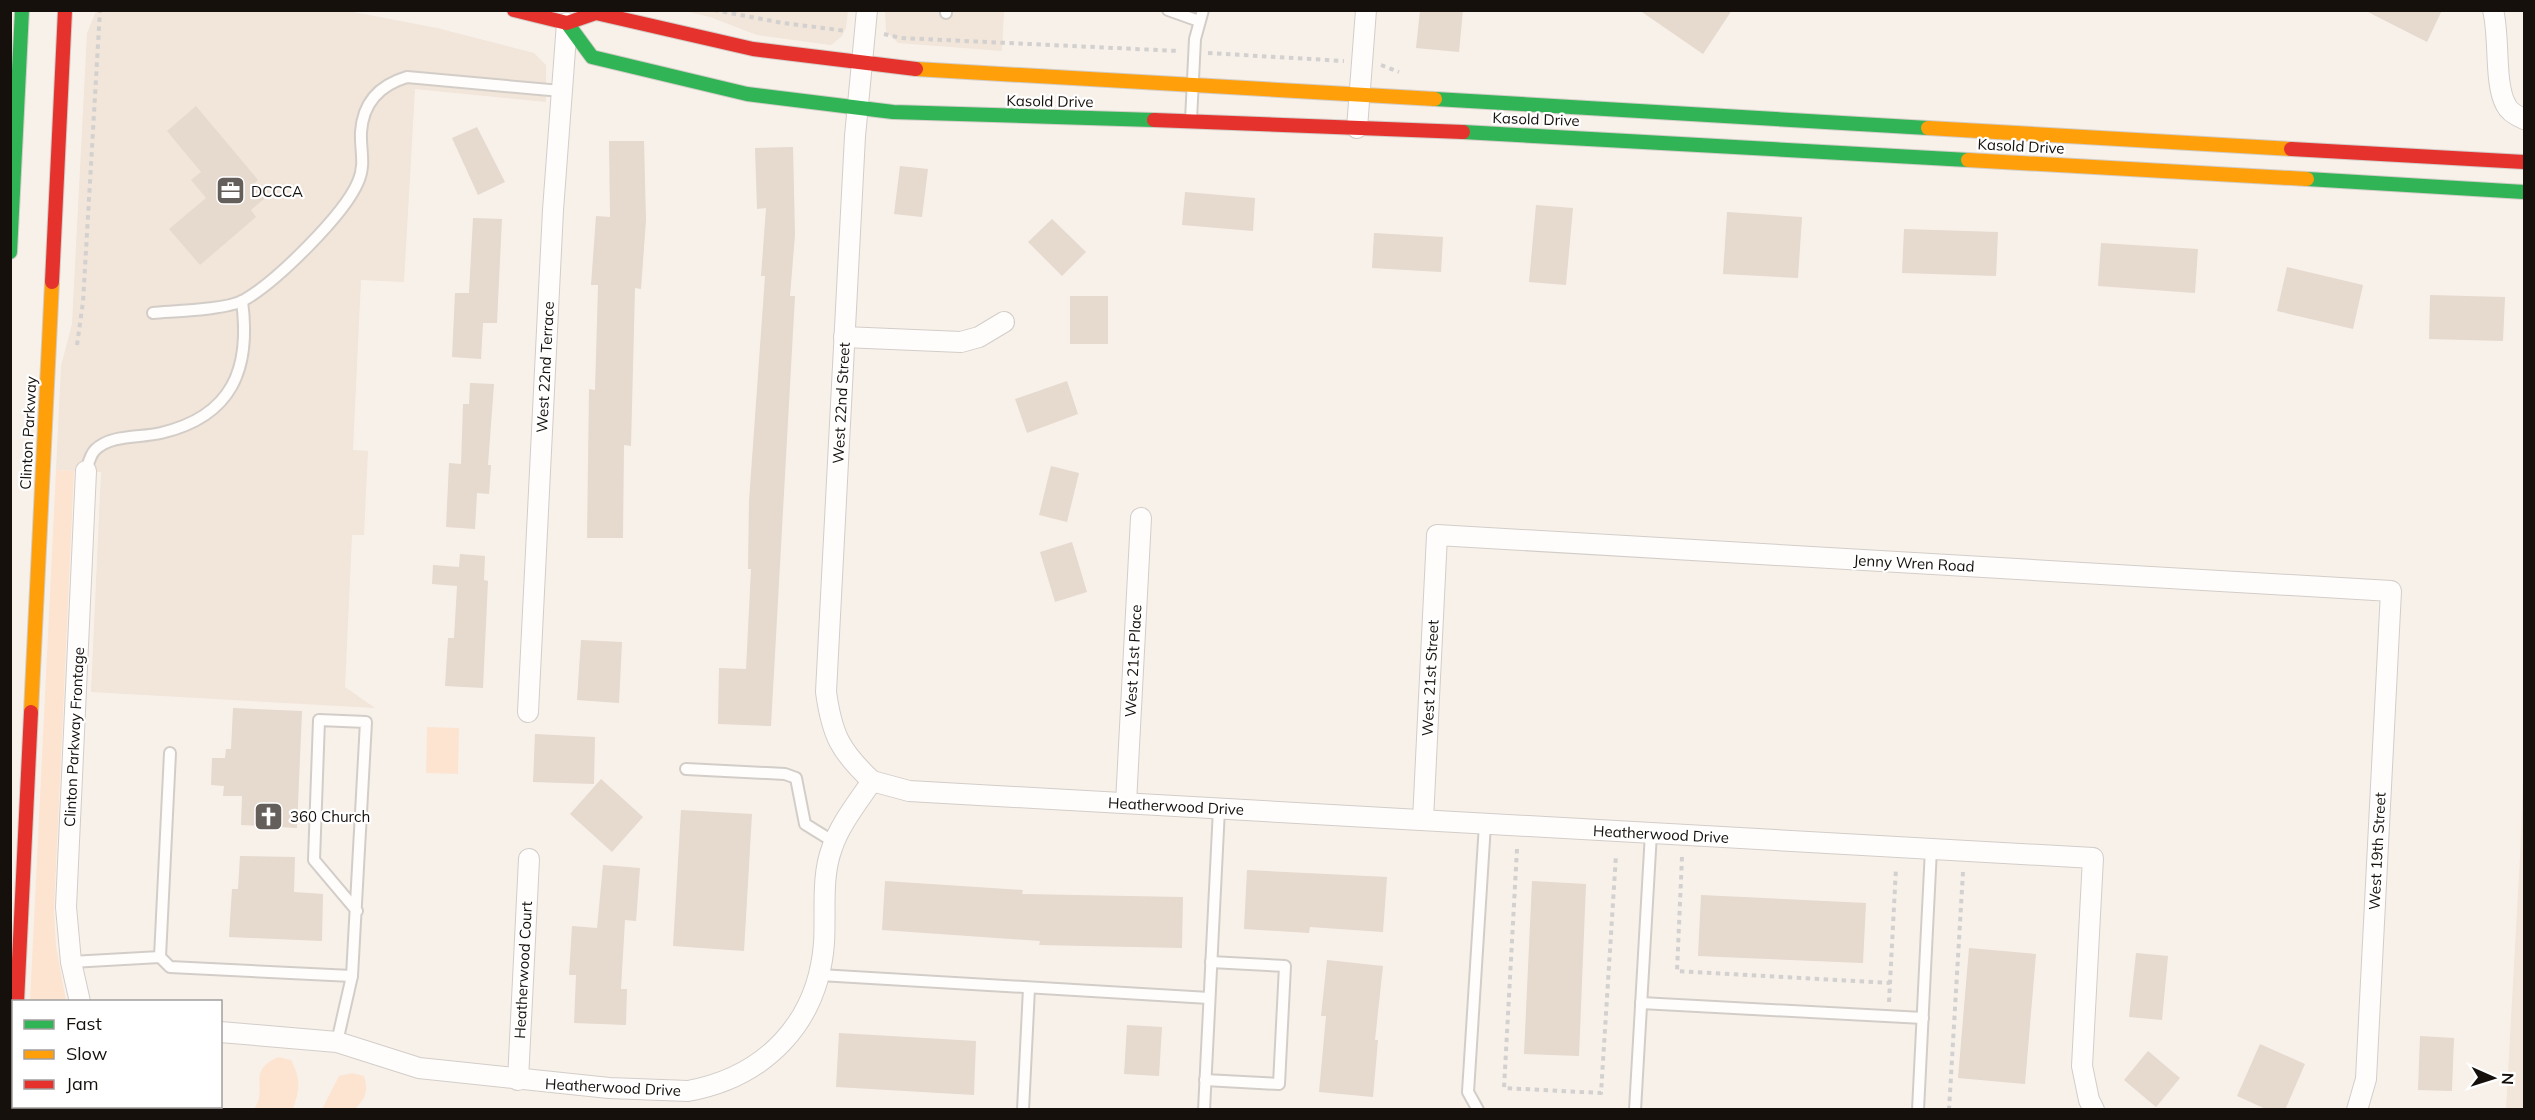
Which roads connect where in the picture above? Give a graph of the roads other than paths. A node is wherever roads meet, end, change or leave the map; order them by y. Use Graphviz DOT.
graph roads {
  1 [pos="22,10"];
  2 [pos="64,10"];
  3 [pos="514,10"];
  4 [pos="867,10"];
  5 [pos="1168,10"];
  6 [pos="1366,10"];
  7 [pos="2493,10"];
  8 [pos="1201,16"];
  9 [pos="567,17"];
  10 [pos="862,64"];
  11 [pos="1193,84"];
  12 [pos="561,91"];
  13 [pos="1359,94"];
  14 [pos="857,109"];
  15 [pos="2519,117"];
  16 [pos="1191,121"];
  17 [pos="1357,128"];
  18 [pos="2524,162"];
  19 [pos="2524,192"];
  20 [pos="10,252"];
  21 [pos="242,301"];
  22 [pos="153,313"];
  23 [pos="1004,322"];
  24 [pos="844,337"];
  25 [pos="86,471"];
  26 [pos="1141,518"];
  27 [pos="1437,535"];
  28 [pos="2391,591"];
  29 [pos="528,712"];
  30 [pos="170,753"];
  31 [pos="686,768"];
  32 [pos="872,781"];
  33 [pos="1126,803"];
  34 [pos="1219,809"];
  35 [pos="1423,820"];
  36 [pos="1485,824"];
  37 [pos="1651,833"];
  38 [pos="834,842"];
  39 [pos="1931,849"];
  40 [pos="529,859"];
  41 [pos="357,911"];
  42 [pos="160,957"];
  43 [pos="71,962"];
  44 [pos="1211,962"];
  45 [pos="820,975"];
  46 [pos="352,976"];
  47 [pos="1029,988"];
  48 [pos="1209,998"];
  49 [pos="17,1000"];
  50 [pos="80,1000"];
  51 [pos="1641,1003"];
  52 [pos="1923,1018"];
  53 [pos="222,1032"];
  54 [pos="337,1042"];
  55 [pos="518,1080"];
  56 [pos="1205,1080"];
  57 [pos="1023,1110"];
  58 [pos="1204,1110"];
  59 [pos="1478,1110"];
  60 [pos="1635,1110"];
  61 [pos="1918,1110"];
  62 [pos="2094,1110"];
  63 [pos="2357,1110"];
  1 -- 20 [label="main road"];
  2 -- 49 [label="main road, Clinton Parkway"];
  3 -- 9 [label="main road"];
  4 -- 10 [label="street, West 22nd Street"];
  5 -- 8 [label="lane"];
  6 -- 13 [label="street"];
  7 -- 15 [label="street"];
  8 -- 11 [label="lane"];
  9 -- 10 [label="main road, Kasold Drive"];
  9 -- 12 [label="street, West 22nd Terrace"];
  9 -- 14 [label="main road, Kasold Drive"];
  10 -- 11 [label="main road, Kasold Drive"];
  10 -- 14 [label="street, West 22nd Street"];
  11 -- 13 [label="main road, Kasold Drive"];
  11 -- 16 [label="lane"];
  12 -- 21 [label="lane"];
  12 -- 29 [label="street, West 22nd Terrace"];
  13 -- 17 [label="street"];
  13 -- 18 [label="main road, Kasold Drive"];
  14 -- 16 [label="main road, Kasold Drive"];
  14 -- 24 [label="street, West 22nd Street"];
  16 -- 17 [label="main road, Kasold Drive"];
  17 -- 19 [label="main road, Kasold Drive"];
  21 -- 22 [label="lane"];
  21 -- 25 [label="lane"];
  23 -- 24 [label="street"];
  24 -- 32 [label="street, West 22nd Street"];
  25 -- 43 [label="street, Clinton Parkway Frontage"];
  26 -- 33 [label="street, West 21st Place"];
  27 -- 28 [label="street, Jenny Wren Road"];
  27 -- 35 [label="street, West 21st Street"];
  28 -- 63 [label="street, West 19th Street"];
  30 -- 42 [label="lane"];
  31 -- 38 [label="lane"];
  32 -- 33 [label="street, Heatherwood Drive"];
  32 -- 38 [label="street, Heatherwood Drive"];
  33 -- 34 [label="street, Heatherwood Drive"];
  34 -- 35 [label="street, Heatherwood Drive"];
  34 -- 44 [label="lane"];
  35 -- 36 [label="street, Heatherwood Drive"];
  36 -- 37 [label="street, Heatherwood Drive"];
  36 -- 59 [label="lane"];
  37 -- 39 [label="street, Heatherwood Drive"];
  37 -- 51 [label="lane"];
  38 -- 45 [label="street, Heatherwood Drive"];
  39 -- 52 [label="lane"];
  39 -- 62 [label="street, Heatherwood Drive"];
  40 -- 55 [label="street, Heatherwood Court"];
  41 -- 41 [label="lane"];
  41 -- 46 [label="lane"];
  42 -- 43 [label="lane"];
  42 -- 46 [label="lane"];
  43 -- 50 [label="street, Clinton Parkway Frontage"];
  44 -- 48 [label="lane"];
  44 -- 56 [label="lane"];
  45 -- 47 [label="lane"];
  45 -- 55 [label="street, Heatherwood Drive"];
  46 -- 54 [label="lane"];
  47 -- 48 [label="lane"];
  47 -- 57 [label="lane"];
  48 -- 56 [label="lane"];
  51 -- 52 [label="lane"];
  51 -- 60 [label="lane"];
  52 -- 61 [label="lane"];
  53 -- 54 [label="street, Heatherwood Drive"];
  54 -- 55 [label="street, Heatherwood Drive"];
  56 -- 58 [label="lane"];
}
